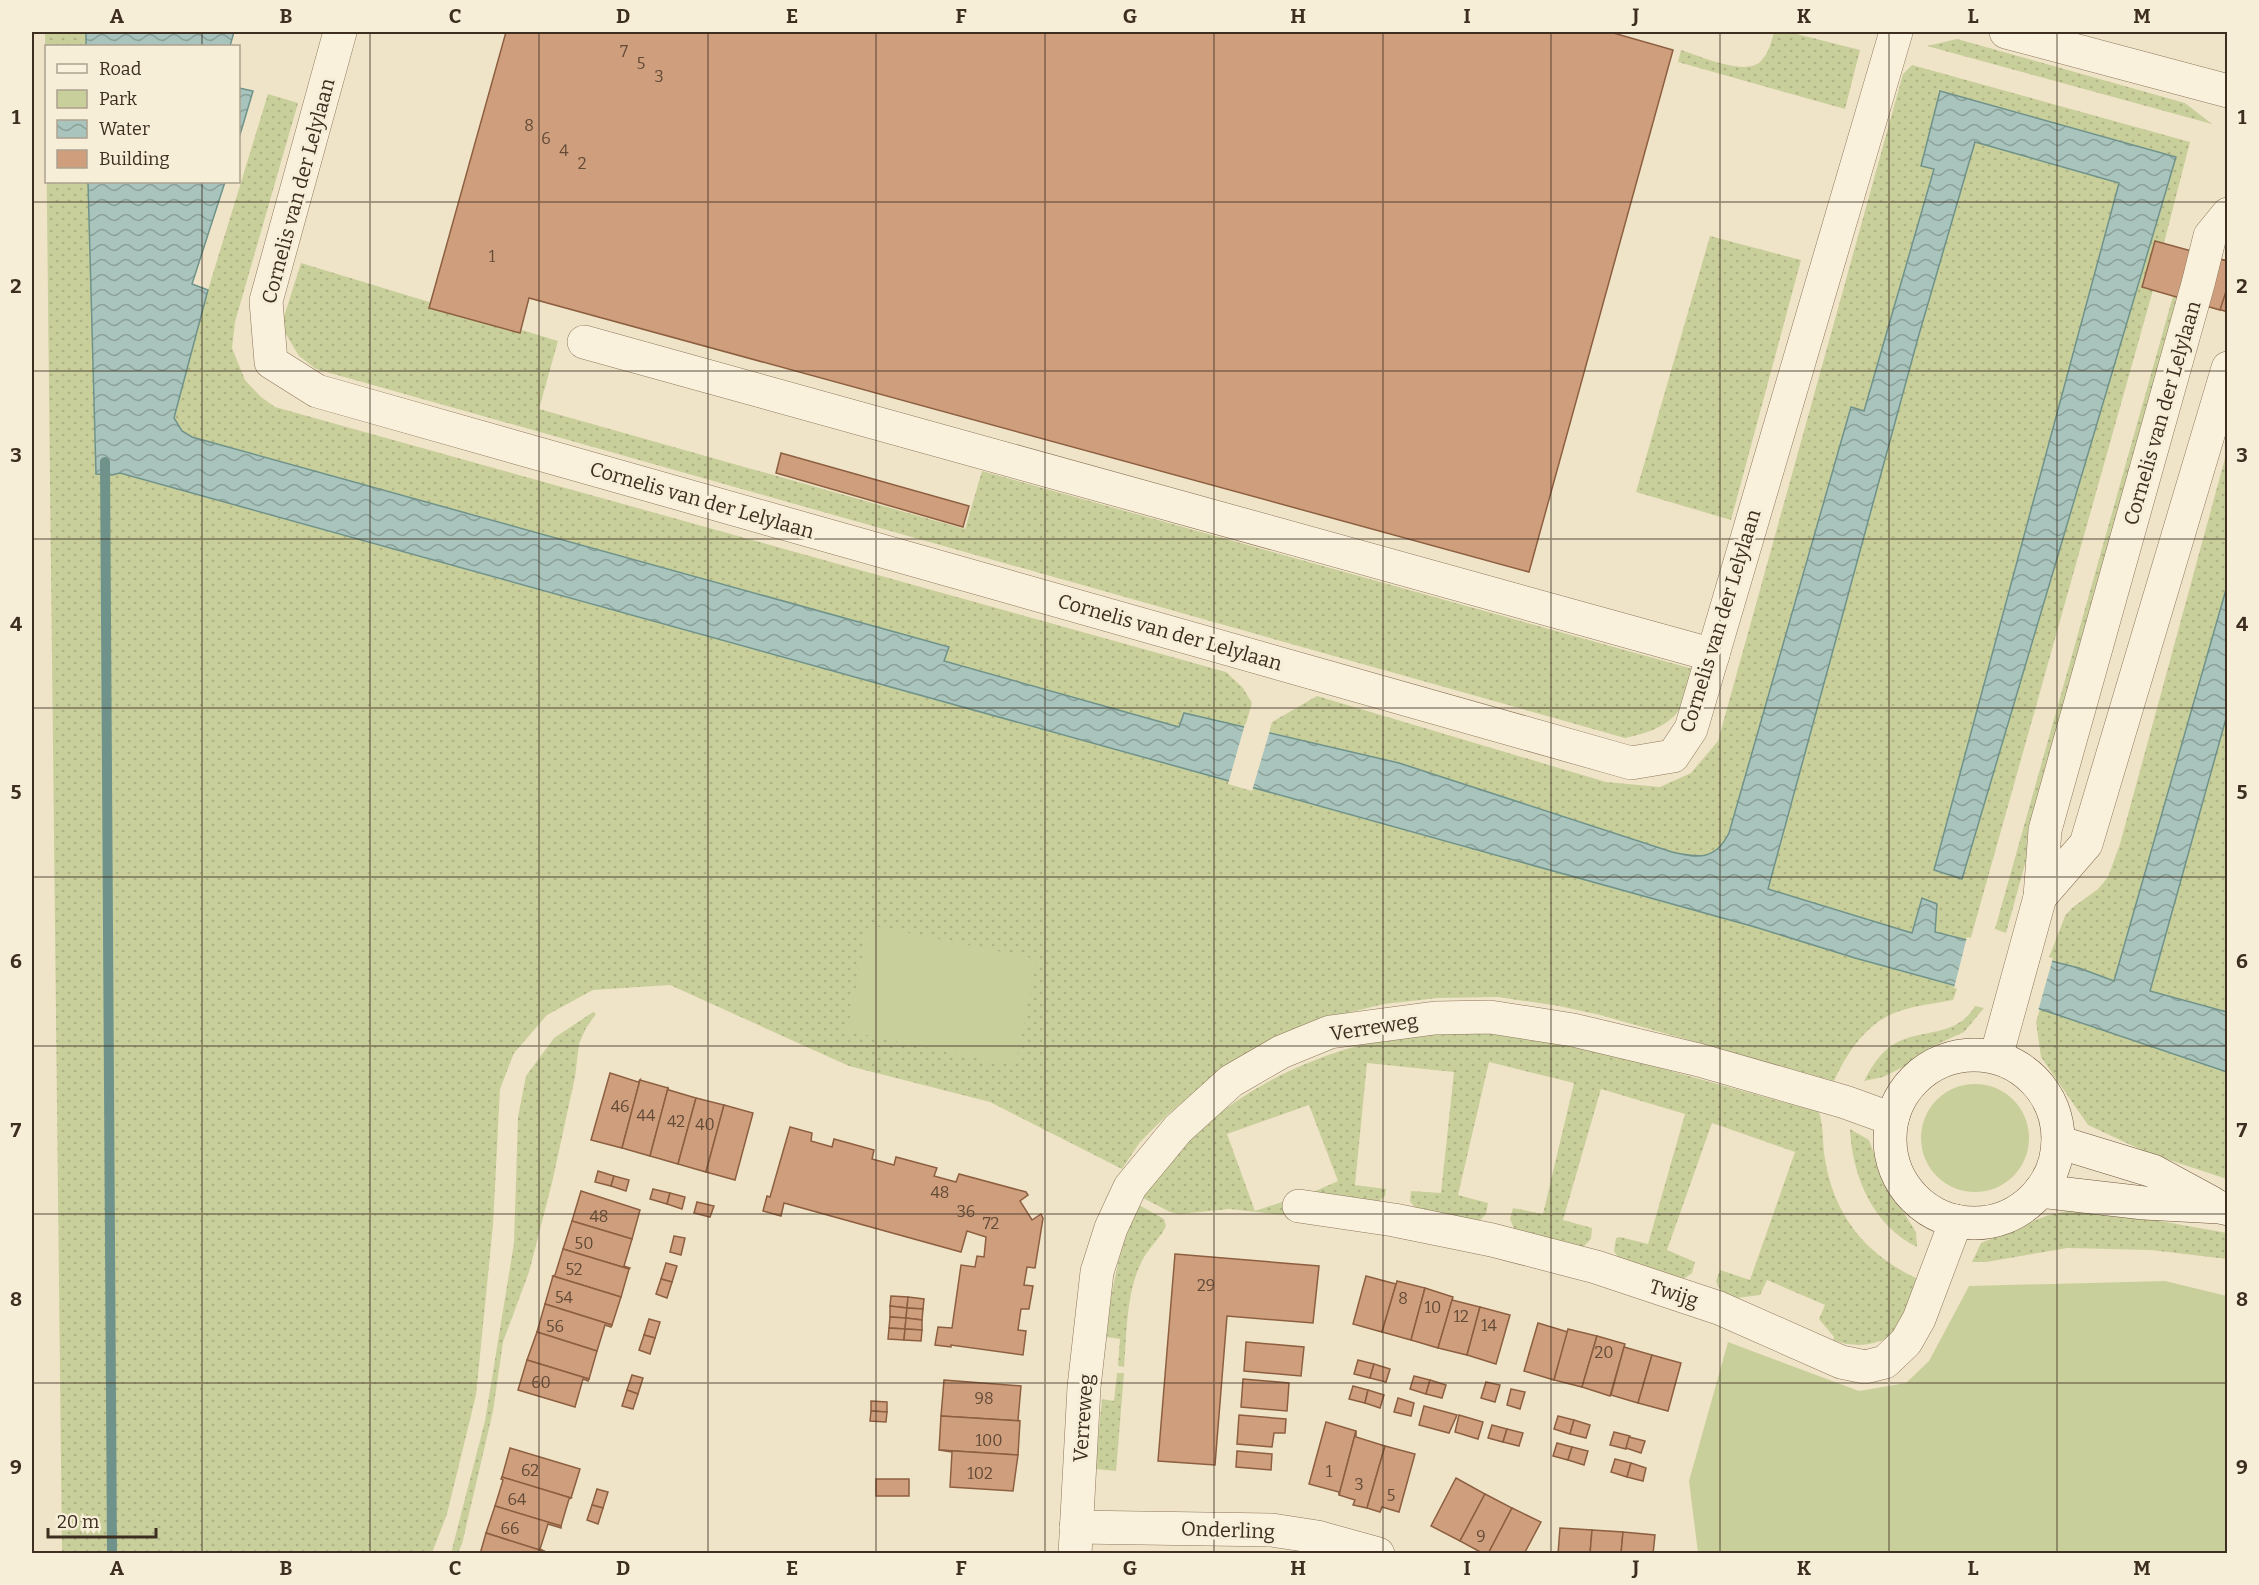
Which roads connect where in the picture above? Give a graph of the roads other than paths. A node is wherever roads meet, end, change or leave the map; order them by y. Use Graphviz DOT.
graph roads {
  1 [pos="340,32"];
  2 [pos="1896,32"];
  3 [pos="2006,32"];
  4 [pos="2228,91"];
  5 [pos="2228,214"];
  6 [pos="584,342"];
  7 [pos="2228,368"];
  8 [pos="1713,655"];
  9 [pos="2040,897"];
  10 [pos="1996,1057"];
  11 [pos="1892,1119"];
  12 [pos="2058,1142"];
  13 [pos="2040,1191"];
  14 [pos="1299,1206"];
  15 [pos="2223,1208"];
  16 [pos="1956,1221"];
  17 [pos="1076,1540"];
  18 [pos="1378,1554"];
  1 -- 8 [label="street, Cornelis van der Lelylaan"];
  2 -- 8 [label="street, Cornelis van der Lelylaan"];
  3 -- 4 [label="street"];
  5 -- 9 [label="street, Cornelis van der Lelylaan"];
  6 -- 8 [label="street"];
  7 -- 9 [label="street, Cornelis van der Lelylaan"];
  9 -- 10 [label="street, Cornelis van der Lelylaan"];
  10 -- 11 [label="street"];
  10 -- 12 [label="street"];
  11 -- 16 [label="street"];
  11 -- 17 [label="street, Verreweg"];
  12 -- 13 [label="street"];
  12 -- 15 [label="street"];
  13 -- 15 [label="street"];
  13 -- 16 [label="street"];
  14 -- 16 [label="street, Twijg"];
  17 -- 18 [label="street, Onderling"];
}
